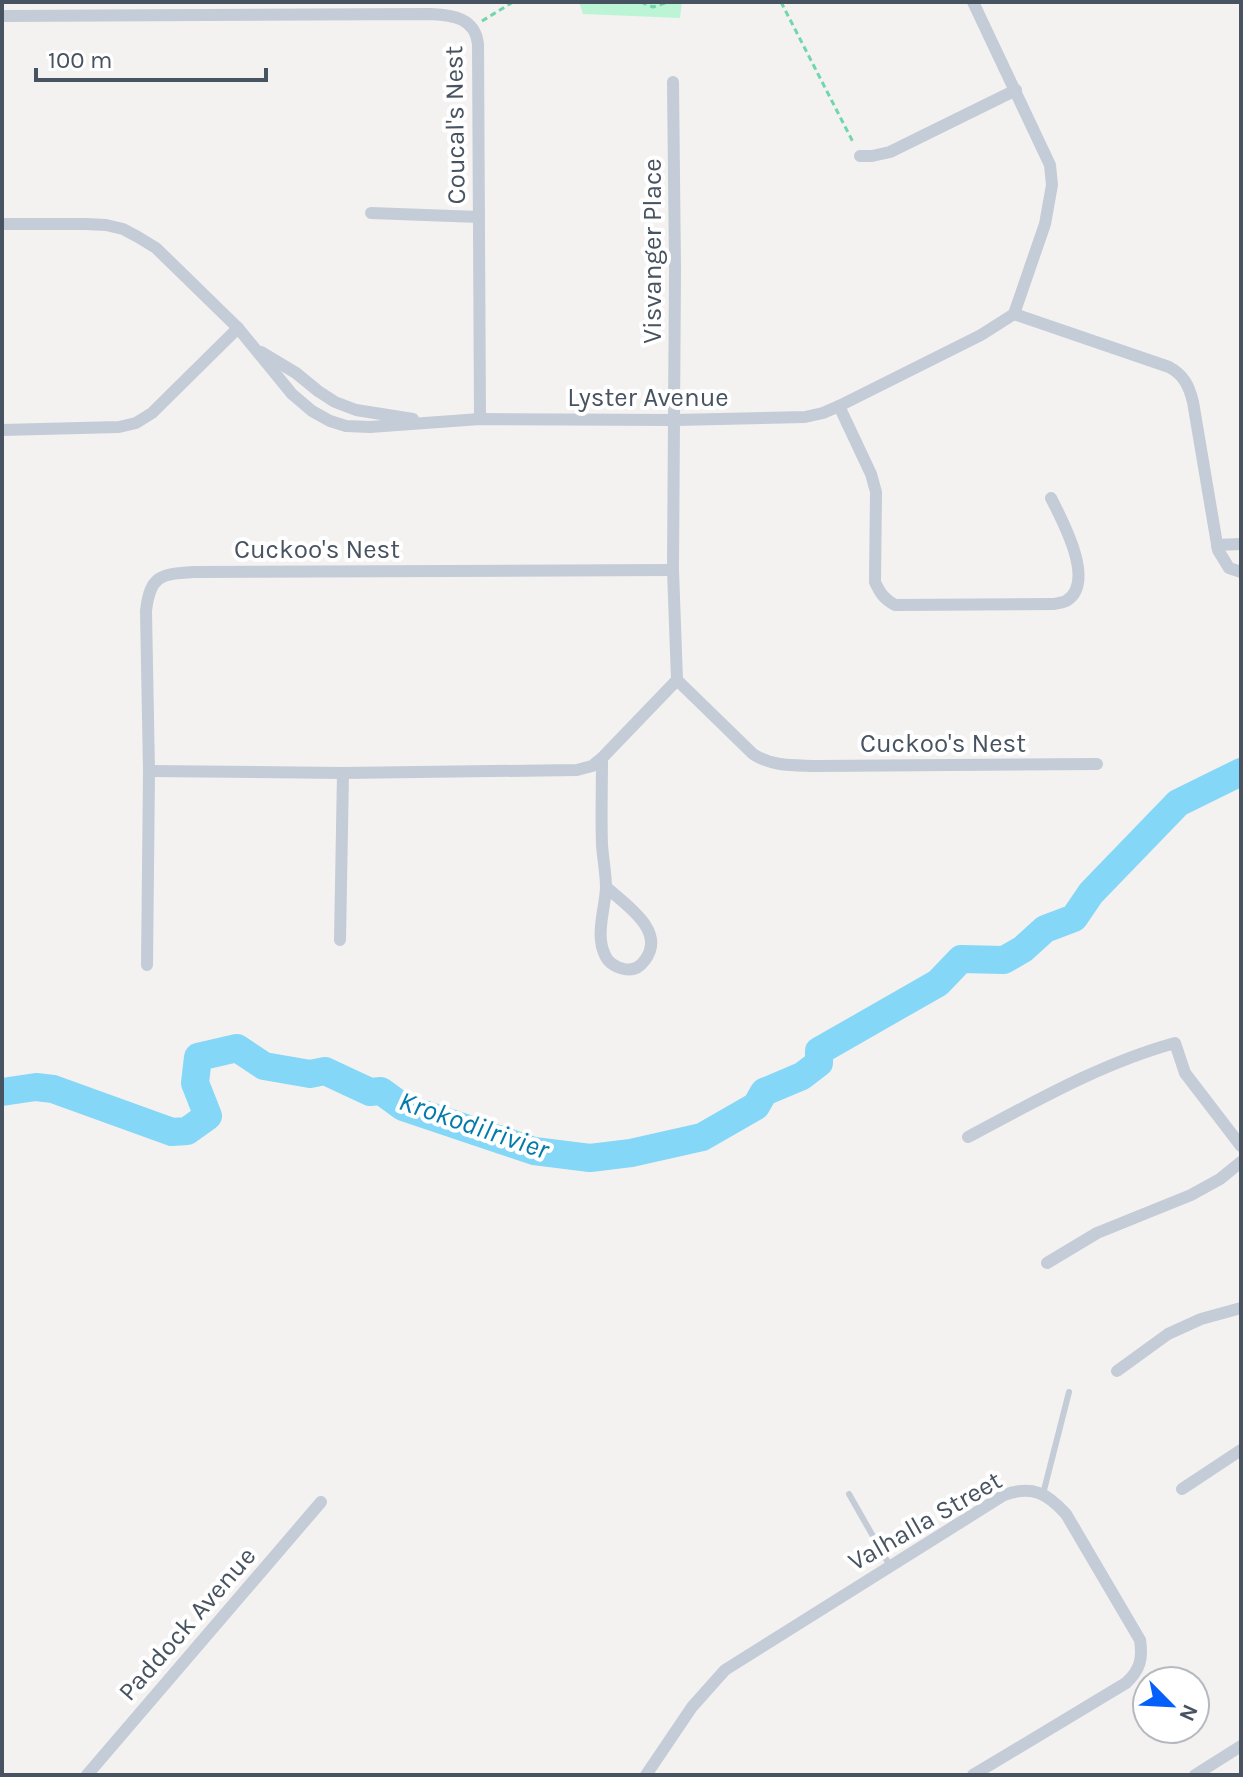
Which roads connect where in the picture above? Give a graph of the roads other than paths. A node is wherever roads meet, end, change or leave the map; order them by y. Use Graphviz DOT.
graph roads {
  1 [pos="973,2"];
  2 [pos="2,16"];
  3 [pos="673,82"];
  4 [pos="1016,90"];
  5 [pos="860,156"];
  6 [pos="371,213"];
  7 [pos="479,217"];
  8 [pos="2,224"];
  9 [pos="1014,314"];
  10 [pos="238,328"];
  11 [pos="256,350"];
  12 [pos="839,406"];
  13 [pos="480,419"];
  14 [pos="675,420"];
  15 [pos="432,421"];
  16 [pos="2,430"];
  17 [pos="1051,498"];
  18 [pos="1241,544"];
  19 [pos="1217,545"];
  20 [pos="673,570"];
  21 [pos="1241,572"];
  22 [pos="677,680"];
  23 [pos="602,758"];
  24 [pos="1097,764"];
  25 [pos="149,771"];
  26 [pos="343,773"];
  27 [pos="606,887"];
  28 [pos="340,940"];
  29 [pos="147,965"];
  30 [pos="968,1137"];
  31 [pos="1241,1146"];
  32 [pos="1241,1162"];
  33 [pos="1047,1263"];
  34 [pos="1241,1308"];
  35 [pos="1117,1371"];
  36 [pos="1069,1392"];
  37 [pos="1241,1450"];
  38 [pos="1182,1489"];
  39 [pos="849,1494"];
  40 [pos="1043,1494"];
  41 [pos="321,1502"];
  42 [pos="890,1566"];
  43 [pos="1241,1746"];
  44 [pos="87,1775"];
  45 [pos="646,1775"];
  46 [pos="973,1775"];
  47 [pos="1195,1775"];
  1 -- 4 [label="street"];
  2 -- 7 [label="street, Coucal's Nest"];
  3 -- 14 [label="street, Visvanger Place"];
  4 -- 5 [label="street"];
  4 -- 9 [label="street"];
  6 -- 7 [label="street, Coucal's Nest"];
  7 -- 13 [label="street, Coucal's Nest"];
  8 -- 10 [label="street, Lyster Avenue"];
  9 -- 12 [label="street, Lyster Avenue"];
  9 -- 19 [label="street"];
  10 -- 11 [label="street, Lyster Avenue"];
  10 -- 16 [label="street"];
  11 -- 15 [label="street"];
  11 -- 15 [label="street, Lyster Avenue"];
  12 -- 14 [label="street, Lyster Avenue"];
  12 -- 17 [label="street"];
  13 -- 14 [label="street, Lyster Avenue"];
  13 -- 15 [label="street, Lyster Avenue"];
  14 -- 20 [label="street"];
  18 -- 19 [label="street"];
  19 -- 21 [label="street"];
  20 -- 22 [label="street"];
  20 -- 25 [label="street, Cuckoo's Nest"];
  22 -- 23 [label="street"];
  22 -- 24 [label="street, Cuckoo's Nest"];
  23 -- 26 [label="street"];
  23 -- 27 [label="street"];
  25 -- 26 [label="street"];
  25 -- 29 [label="street, Cuckoo's Nest"];
  26 -- 28 [label="street"];
  27 -- 27 [label="street"];
  30 -- 31 [label="street"];
  32 -- 33 [label="street"];
  34 -- 35 [label="street"];
  36 -- 40 [label="lane"];
  37 -- 38 [label="street"];
  39 -- 42 [label="lane"];
  40 -- 42 [label="street, Valhalla Street"];
  40 -- 46 [label="street, Valhalla Street"];
  41 -- 44 [label="street, Paddock Avenue"];
  42 -- 45 [label="street, Valhalla Street"];
  43 -- 47 [label="street"];
}
